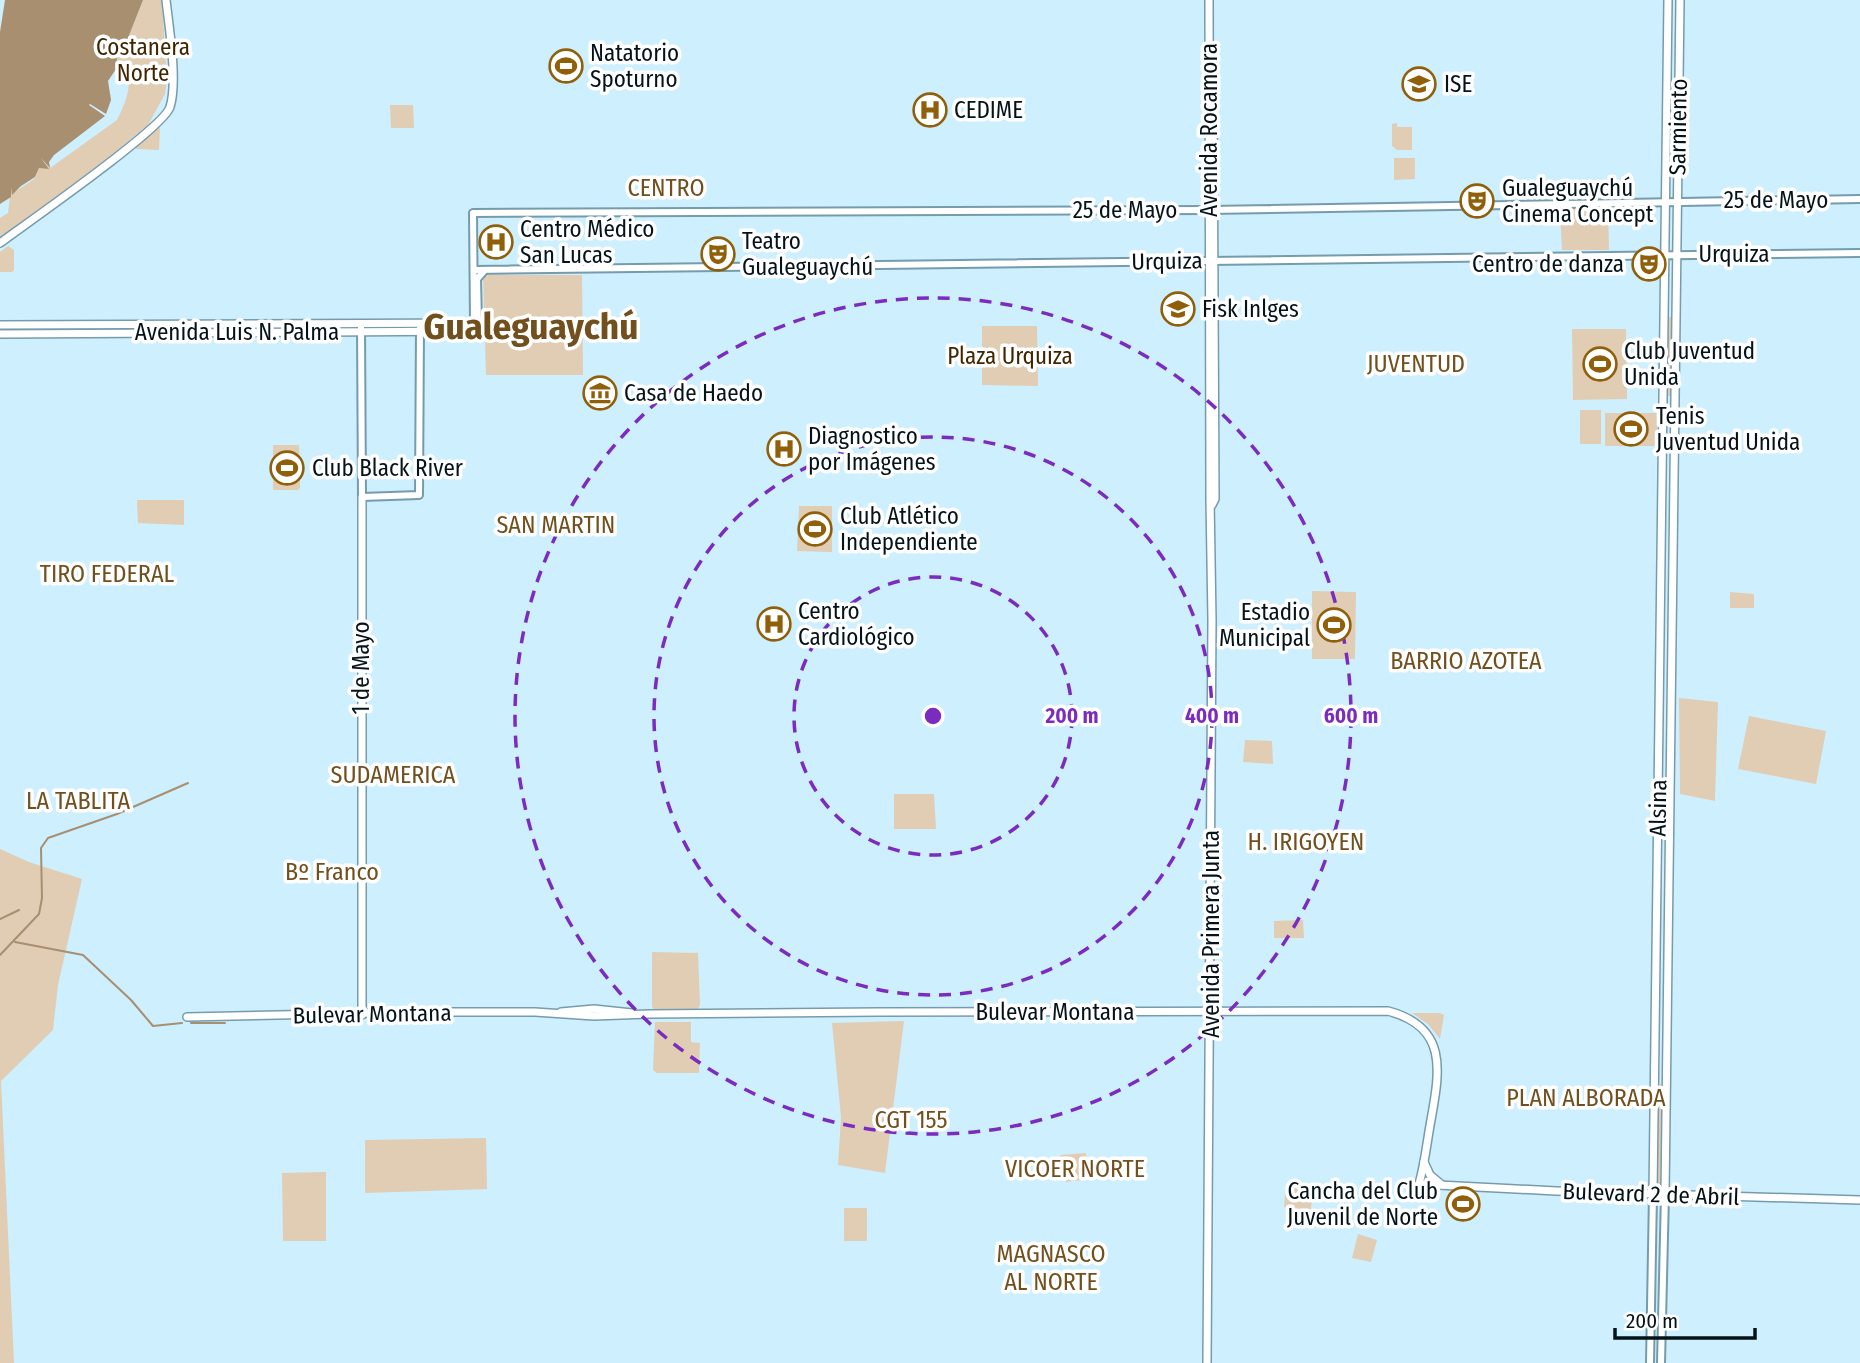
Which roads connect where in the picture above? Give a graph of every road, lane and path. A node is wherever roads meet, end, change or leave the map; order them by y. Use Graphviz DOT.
graph roads {
  1 [pos="166,0"];
  2 [pos="1211,0"];
  3 [pos="1668,0"];
  4 [pos="1680,0"];
  5 [pos="1860,199"];
  6 [pos="1666,201"];
  7 [pos="1677,201"];
  8 [pos="1212,210"];
  9 [pos="0,243"];
  10 [pos="1860,253"];
  11 [pos="1665,254"];
  12 [pos="1676,254"];
  13 [pos="1212,261"];
  14 [pos="474,270"];
  15 [pos="486,270"];
  16 [pos="361,322"];
  17 [pos="420,322"];
  18 [pos="475,324"];
  19 [pos="0,325"];
  20 [pos="361,331"];
  21 [pos="420,332"];
  22 [pos="0,334"];
  23 [pos="362,497"];
  24 [pos="1210,1011"];
  25 [pos="362,1015"];
  26 [pos="187,1017"];
  27 [pos="1429,1179"];
  28 [pos="1653,1194"];
  29 [pos="1665,1194"];
  30 [pos="1860,1200"];
  31 [pos="1207,1363"];
  32 [pos="1650,1363"];
  33 [pos="1661,1363"];
  1 -- 9 [label="main road"];
  2 -- 8 [label="main road, Avenida Rocamora"];
  3 -- 6 [label="main road, Sarmiento"];
  4 -- 7 [label="main road, Sarmiento"];
  5 -- 7 [label="street, 25 de Mayo"];
  6 -- 7 [label="street, 25 de Mayo"];
  6 -- 8 [label="street, 25 de Mayo"];
  6 -- 11 [label="main road, Sarmiento"];
  7 -- 12 [label="main road, Sarmiento"];
  8 -- 13 [label="main road, Avenida Rocamora"];
  8 -- 14 [label="street, 25 de Mayo"];
  10 -- 12 [label="street, Urquiza"];
  11 -- 12 [label="street, Urquiza"];
  11 -- 13 [label="street, Urquiza"];
  11 -- 28 [label="main road, Alsina"];
  12 -- 29 [label="main road, Alsina"];
  13 -- 15 [label="street, Urquiza"];
  13 -- 24 [label="main road, Avenida Primera Junta"];
  14 -- 15 [label="street, Urquiza"];
  14 -- 18 [label="street"];
  15 -- 18 [label="street"];
  16 -- 17 [label="main road, Avenida Luis N. Palma"];
  16 -- 19 [label="main road, Avenida Luis N. Palma"];
  16 -- 20 [label="street, 1 de Mayo"];
  17 -- 18 [label="main road, Avenida Luis N. Palma"];
  17 -- 21 [label="street"];
  18 -- 21 [label="main road, Avenida Luis N. Palma"];
  20 -- 21 [label="main road, Avenida Luis N. Palma"];
  20 -- 22 [label="main road, Avenida Luis N. Palma"];
  20 -- 23 [label="street, 1 de Mayo"];
  21 -- 23 [label="street"];
  23 -- 25 [label="main road, 1 de Mayo"];
  24 -- 25 [label="main road, Bulevar Montana"];
  24 -- 27 [label="main road, Bulevar Montana"];
  24 -- 31 [label="main road, Avenida Primera Junta"];
  25 -- 26 [label="main road, Bulevar Montana"];
  27 -- 28 [label="main road, Bulevard 2 de Abril"];
  28 -- 29 [label="main road, Bulevard 2 de Abril"];
  28 -- 32 [label="street, Alsina"];
  29 -- 30 [label="main road, Bulevard 2 de Abril"];
  29 -- 33 [label="street, Alsina"];
}
